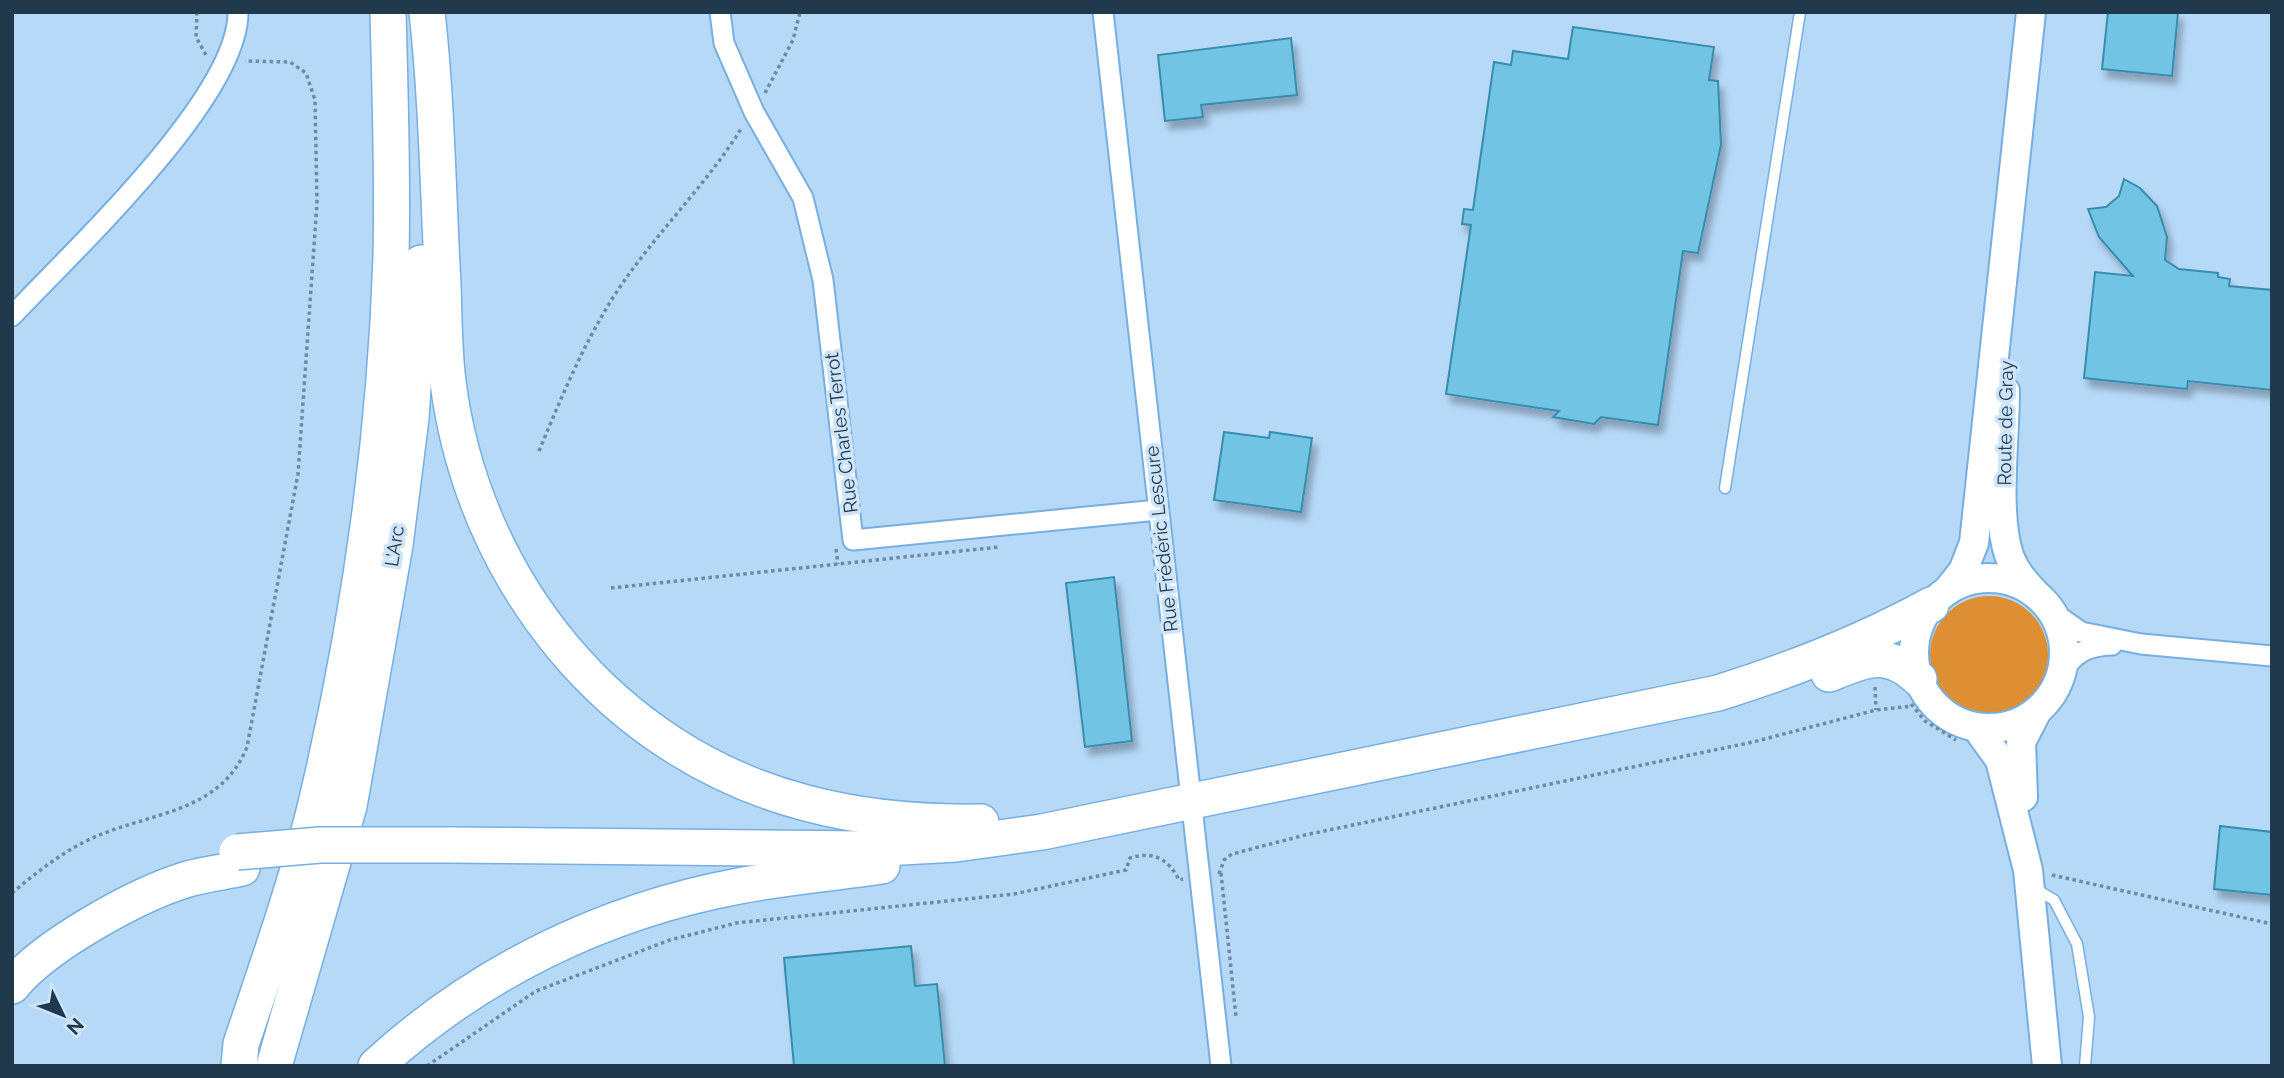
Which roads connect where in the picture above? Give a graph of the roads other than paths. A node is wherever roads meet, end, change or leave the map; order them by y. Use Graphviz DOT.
graph roads {
  1 [pos="237,12"];
  2 [pos="388,12"];
  3 [pos="421,12"];
  4 [pos="427,12"];
  5 [pos="720,12"];
  6 [pos="1103,12"];
  7 [pos="1800,12"];
  8 [pos="2031,12"];
  9 [pos="2008,242"];
  10 [pos="12,316"];
  11 [pos="1725,488"];
  12 [pos="1158,510"];
  13 [pos="1940,597"];
  14 [pos="2045,603"];
  15 [pos="2141,644"];
  16 [pos="2272,656"];
  17 [pos="2062,672"];
  18 [pos="1915,692"];
  19 [pos="2037,711"];
  20 [pos="1977,728"];
  21 [pos="1192,815"];
  22 [pos="1100,833"];
  23 [pos="451,853"];
  24 [pos="240,860"];
  25 [pos="917,861"];
  26 [pos="2029,878"];
  27 [pos="12,961"];
  28 [pos="12,985"];
  29 [pos="239,1066"];
  30 [pos="274,1066"];
  31 [pos="376,1066"];
  32 [pos="1221,1066"];
  33 [pos="2047,1066"];
  34 [pos="2085,1066"];
  1 -- 10 [label="street"];
  2 -- 29 [label="highway, L'Arc"];
  3 -- 30 [label="highway, L'Arc"];
  4 -- 22 [label="highway"];
  5 -- 12 [label="street, Rue Charles Terrot"];
  6 -- 12 [label="street, Rue Frédéric Lescure"];
  7 -- 11 [label="lane"];
  8 -- 9 [label="main road, Route de Gray"];
  9 -- 13 [label="main road, Route de Gray"];
  9 -- 14 [label="main road, Route de Gray"];
  12 -- 21 [label="street, Rue Frédéric Lescure"];
  13 -- 14 [label="main road"];
  13 -- 18 [label="main road"];
  13 -- 21 [label="highway"];
  14 -- 15 [label="street"];
  14 -- 17 [label="main road"];
  15 -- 16 [label="street"];
  15 -- 17 [label="street"];
  17 -- 19 [label="main road"];
  18 -- 20 [label="main road"];
  18 -- 21 [label="highway"];
  19 -- 20 [label="main road"];
  19 -- 26 [label="main road"];
  20 -- 26 [label="main road"];
  21 -- 22 [label="highway"];
  21 -- 32 [label="street, Rue Frédéric Lescure"];
  22 -- 23 [label="highway"];
  22 -- 25 [label="highway"];
  23 -- 24 [label="highway"];
  23 -- 25 [label="highway"];
  24 -- 27 [label="highway"];
  24 -- 28 [label="highway"];
  25 -- 31 [label="highway"];
  26 -- 33 [label="main road"];
  26 -- 34 [label="lane"];
}
